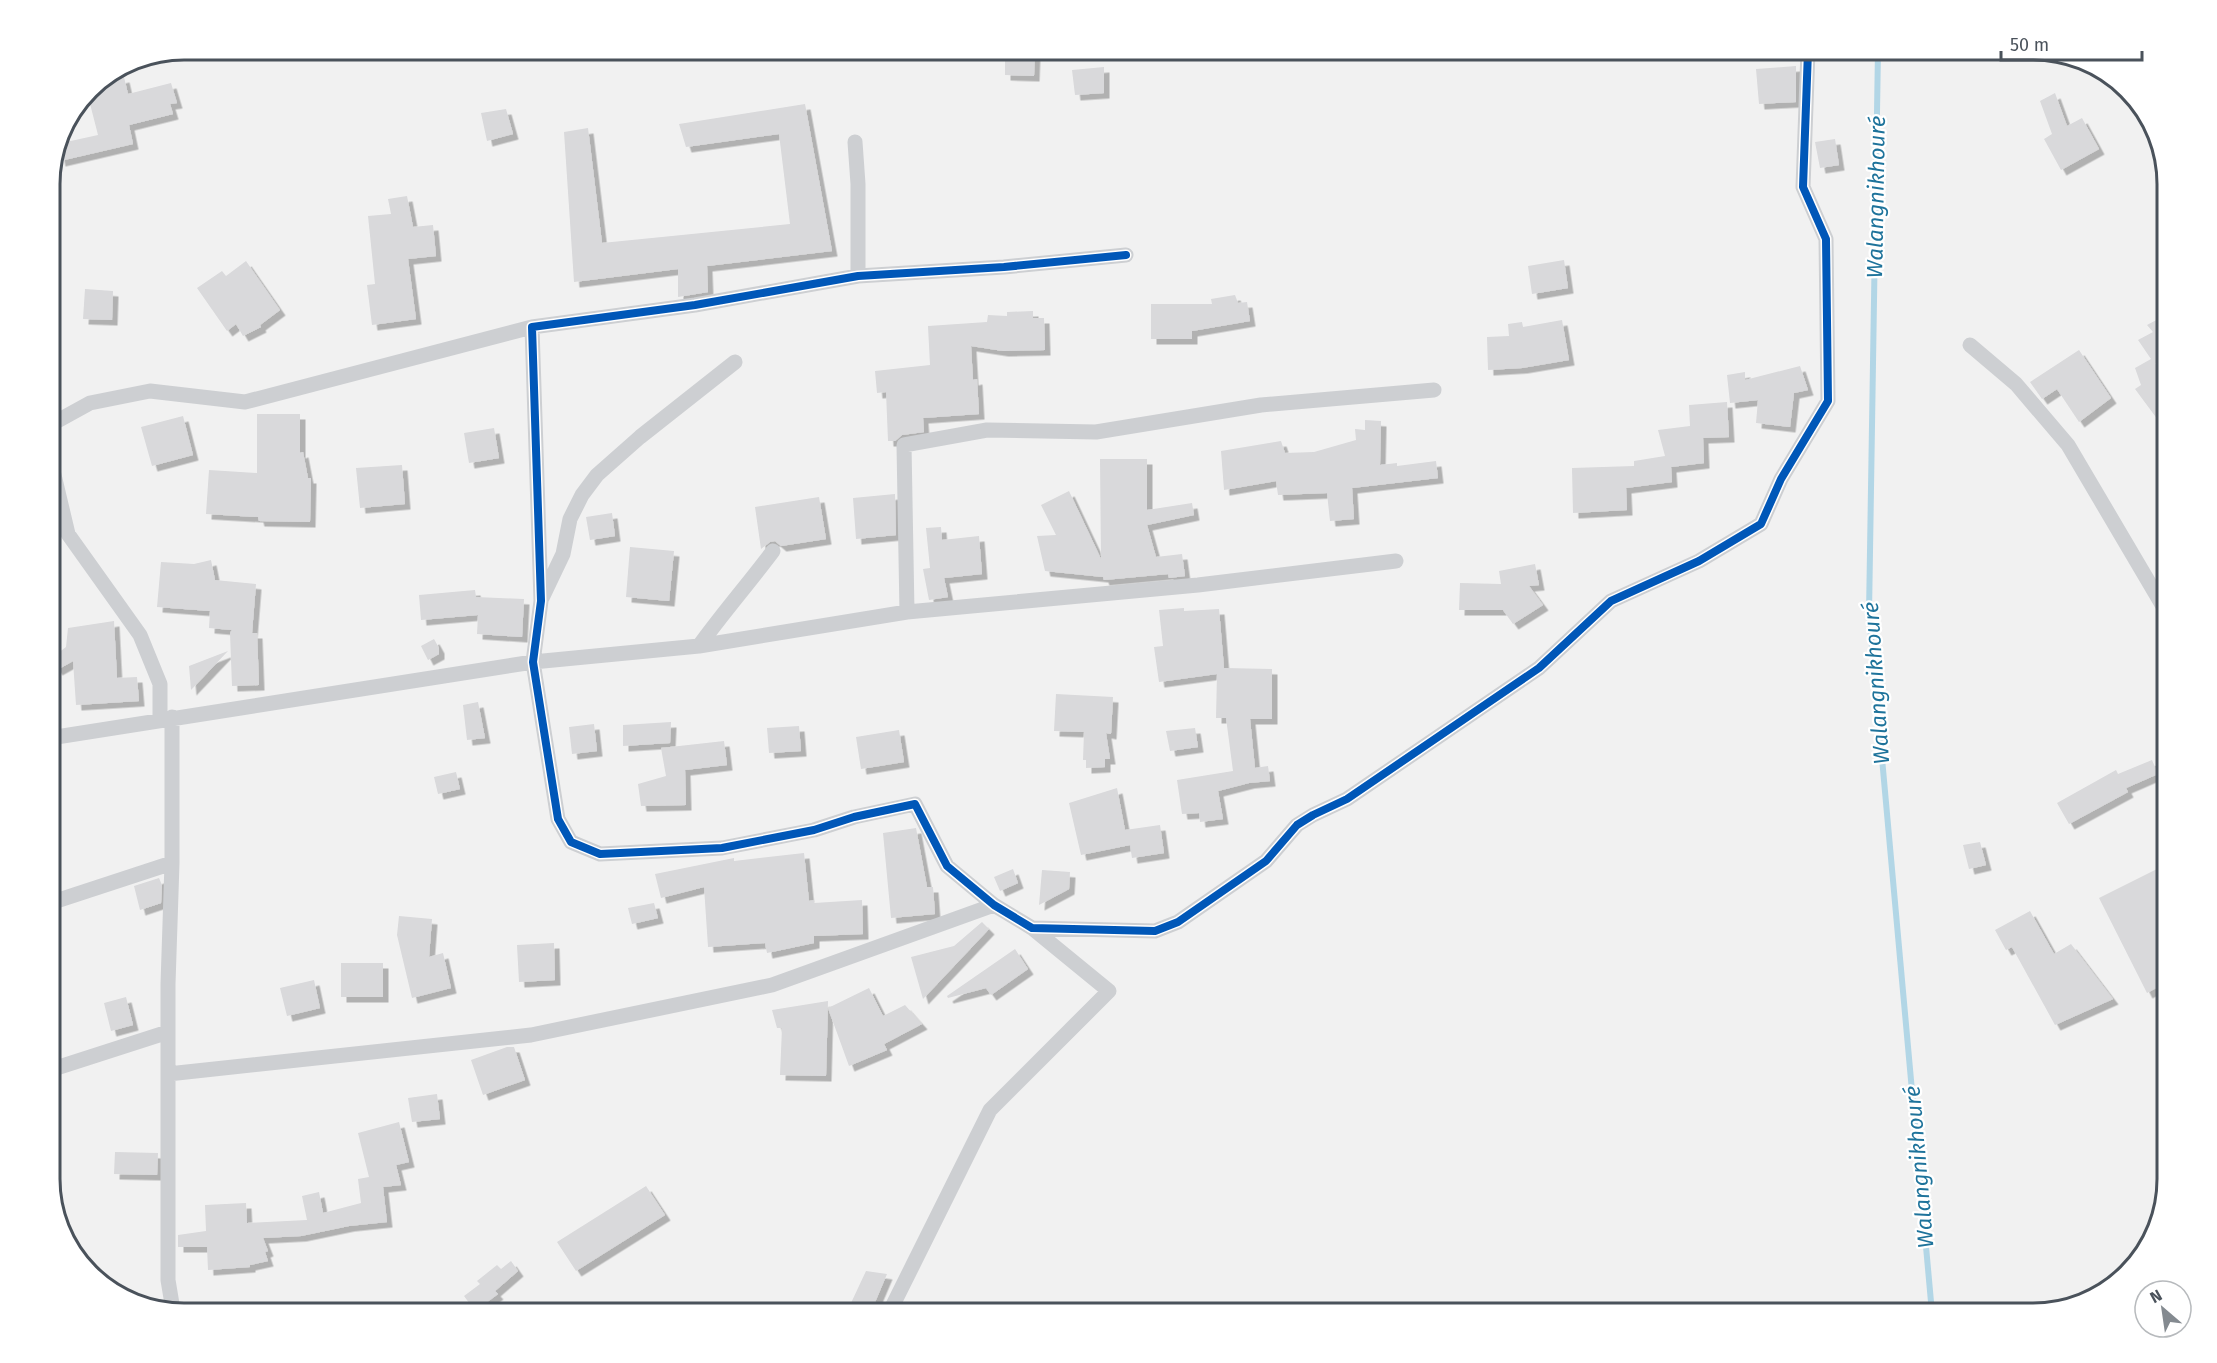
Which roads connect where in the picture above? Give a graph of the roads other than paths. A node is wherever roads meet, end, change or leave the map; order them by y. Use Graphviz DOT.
graph roads {
  1 [pos="1808,60"];
  2 [pos="855,142"];
  3 [pos="1126,255"];
  4 [pos="858,276"];
  5 [pos="532,327"];
  6 [pos="1970,345"];
  7 [pos="735,362"];
  8 [pos="1434,390"];
  9 [pos="60,420"];
  10 [pos="60,500"];
  11 [pos="773,551"];
  12 [pos="1396,561"];
  13 [pos="2157,596"];
  14 [pos="541,601"];
  15 [pos="908,612"];
  16 [pos="699,646"];
  17 [pos="532,662"];
  18 [pos="166,718"];
  19 [pos="60,736"];
  20 [pos="172,863"];
  21 [pos="60,900"];
  22 [pos="994,905"];
  23 [pos="1032,927"];
  24 [pos="168,1032"];
  25 [pos="60,1067"];
  26 [pos="168,1074"];
  27 [pos="172,1302"];
  28 [pos="894,1303"];
  1 -- 23 [label="street"];
  2 -- 4 [label="street"];
  3 -- 4 [label="street"];
  4 -- 5 [label="street"];
  5 -- 9 [label="street"];
  5 -- 14 [label="street"];
  6 -- 13 [label="street"];
  7 -- 14 [label="street"];
  8 -- 15 [label="street"];
  10 -- 18 [label="street"];
  11 -- 16 [label="street"];
  12 -- 15 [label="street"];
  14 -- 17 [label="street"];
  15 -- 16 [label="street"];
  16 -- 17 [label="street"];
  17 -- 18 [label="street"];
  17 -- 22 [label="street"];
  18 -- 19 [label="street"];
  18 -- 20 [label="street"];
  20 -- 21 [label="street"];
  20 -- 24 [label="street"];
  22 -- 23 [label="street"];
  22 -- 26 [label="street"];
  23 -- 28 [label="street"];
  24 -- 25 [label="street"];
  24 -- 26 [label="street"];
  26 -- 27 [label="street"];
}
